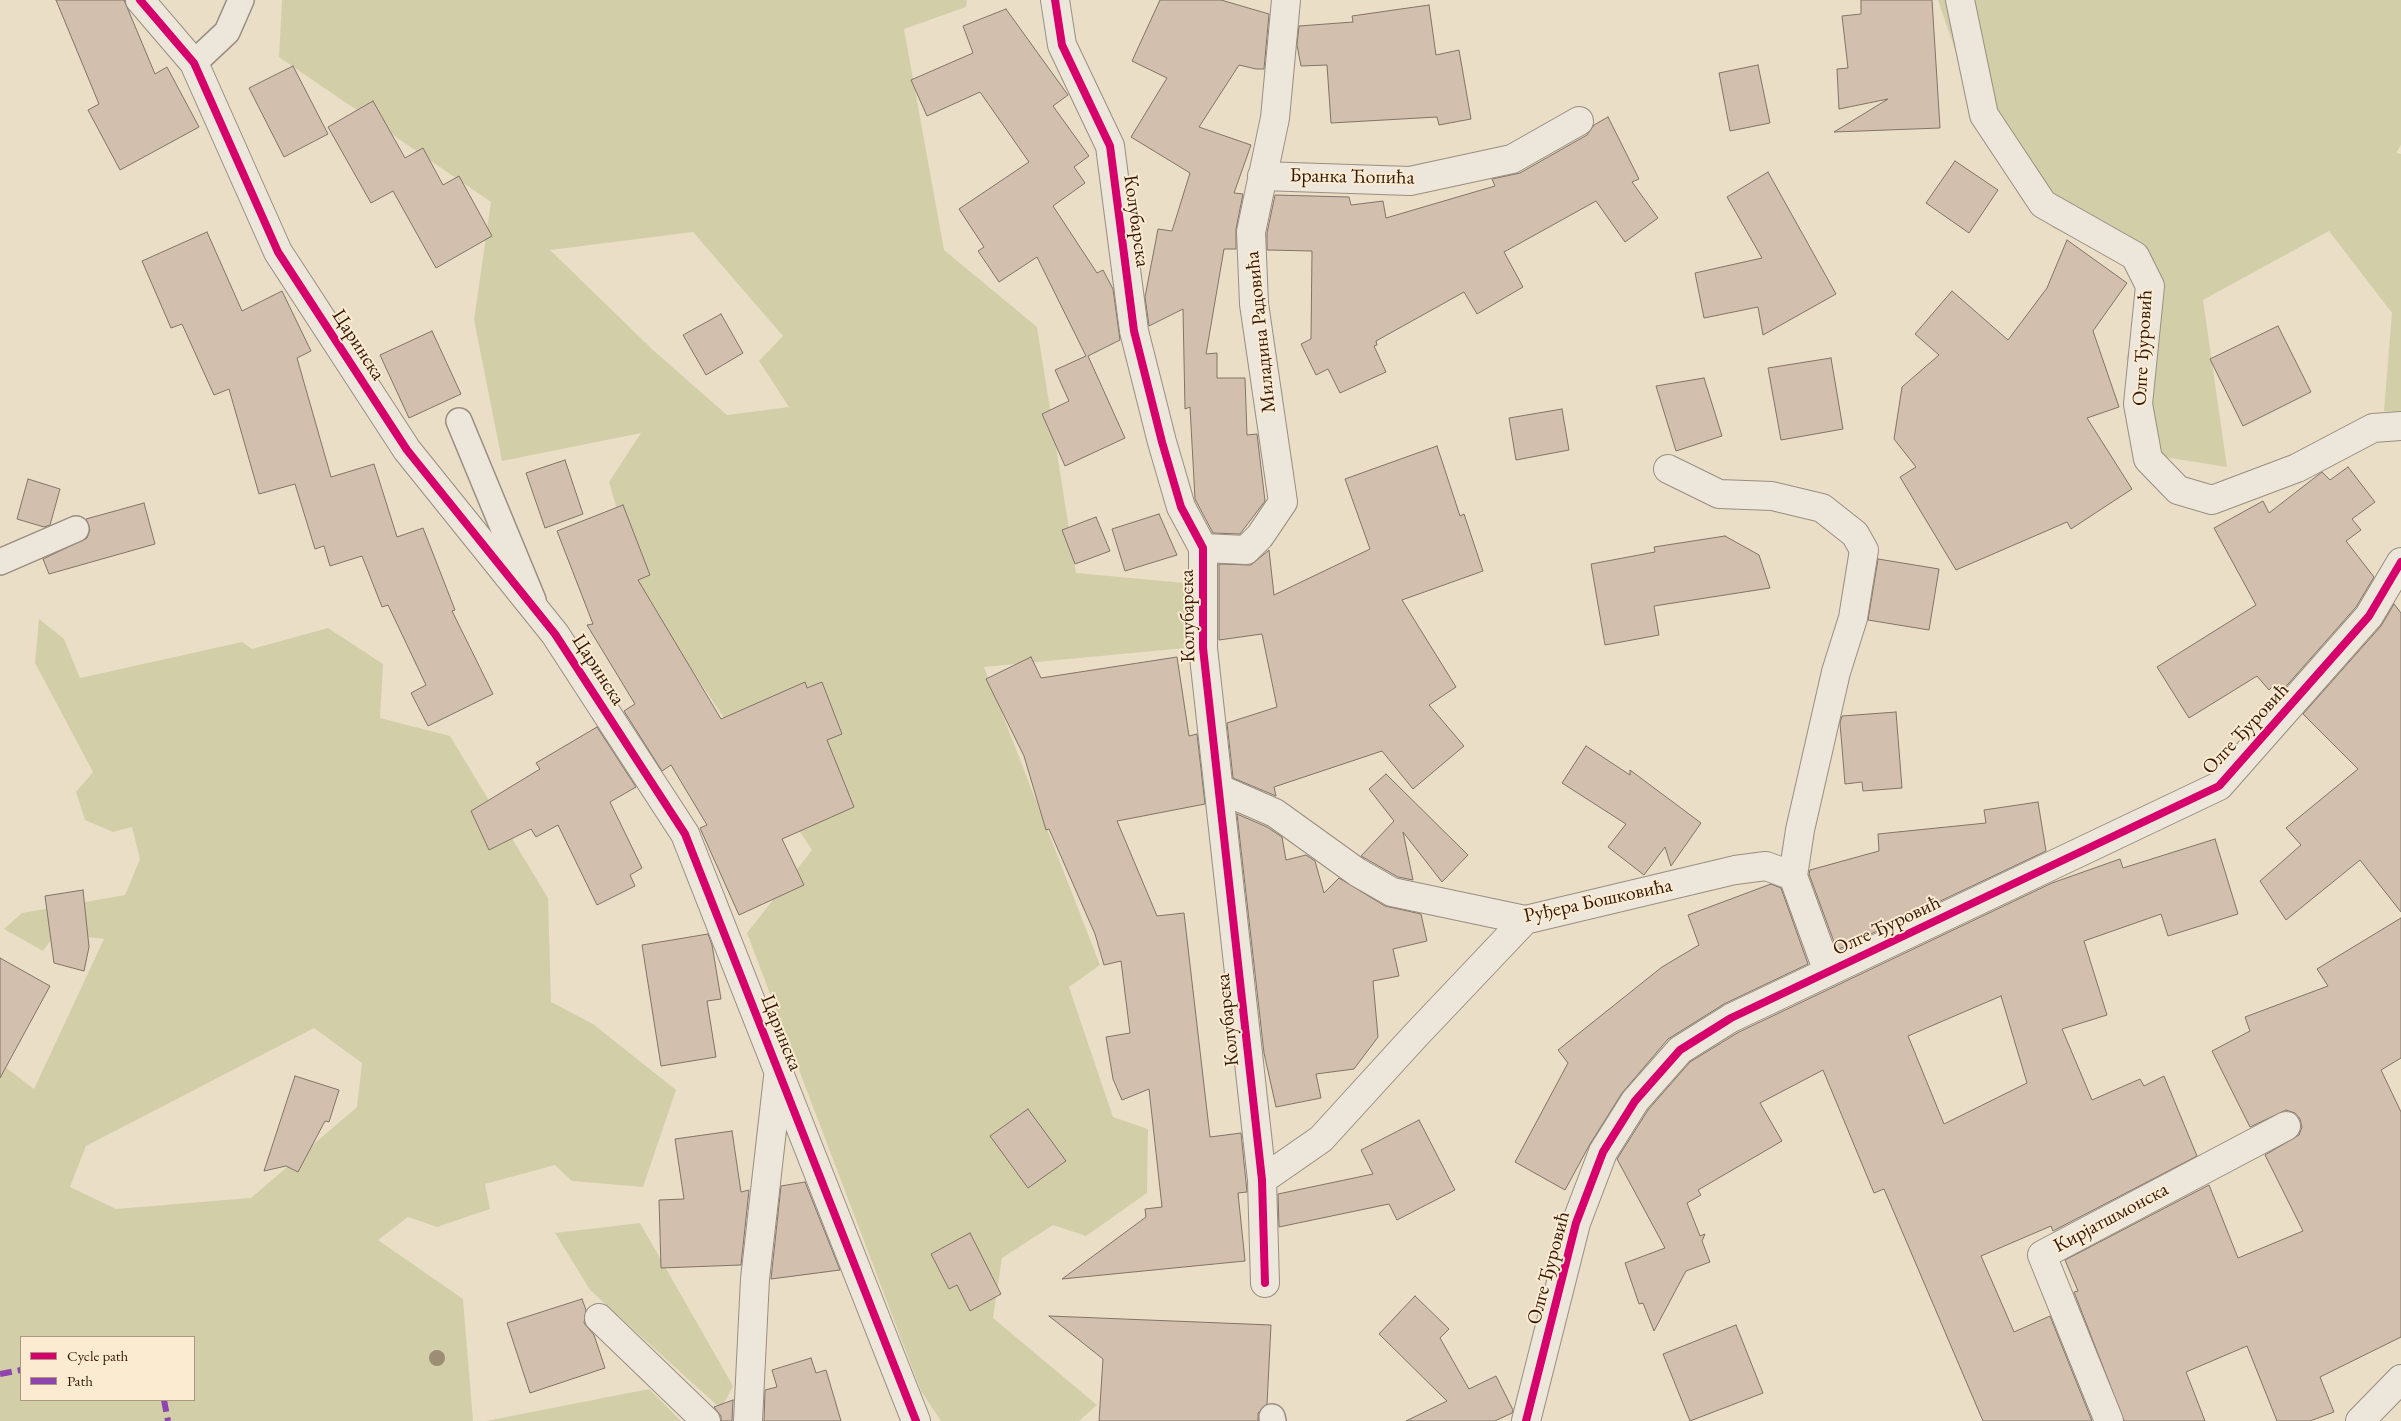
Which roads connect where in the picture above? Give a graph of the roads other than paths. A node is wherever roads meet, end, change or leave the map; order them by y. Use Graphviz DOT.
graph roads {
  1 [pos="140,0"];
  2 [pos="241,0"];
  3 [pos="1055,0"];
  4 [pos="1286,0"];
  5 [pos="1960,0"];
  6 [pos="194,63"];
  7 [pos="1579,121"];
  8 [pos="1262,176"];
  9 [pos="459,421"];
  10 [pos="2401,426"];
  11 [pos="1668,469"];
  12 [pos="76,529"];
  13 [pos="1203,548"];
  14 [pos="0,562"];
  15 [pos="2401,562"];
  16 [pos="539,614"];
  17 [pos="1220,789"];
  18 [pos="1793,876"];
  19 [pos="1525,920"];
  20 [pos="1828,972"];
  21 [pos="779,1073"];
  22 [pos="2286,1126"];
  23 [pos="1262,1180"];
  24 [pos="1265,1283"];
  25 [pos="599,1318"];
  26 [pos="2401,1379"];
  27 [pos="706,1421"];
  28 [pos="748,1421"];
  29 [pos="916,1421"];
  30 [pos="1526,1421"];
  31 [pos="2109,1421"];
  32 [pos="2360,1421"];
  1 -- 6 [label="street, Царинска"];
  2 -- 6 [label="lane"];
  3 -- 13 [label="street, Колубарска"];
  4 -- 8 [label="street, Миладина Радовића"];
  5 -- 10 [label="street, Олге Ђуровић"];
  6 -- 16 [label="street, Царинска"];
  7 -- 8 [label="street, Бранка Ћопића"];
  8 -- 13 [label="street, Миладина Радовића"];
  9 -- 16 [label="lane"];
  11 -- 18 [label="street"];
  12 -- 14 [label="lane"];
  13 -- 17 [label="street, Колубарска"];
  15 -- 20 [label="street, Олге Ђуровић"];
  16 -- 21 [label="street, Царинска"];
  17 -- 19 [label="street, Руђера Бошковића"];
  17 -- 23 [label="street, Колубарска"];
  18 -- 19 [label="street, Руђера Бошковића"];
  18 -- 20 [label="street"];
  19 -- 23 [label="street"];
  20 -- 30 [label="street, Олге Ђуровић"];
  21 -- 28 [label="street, Царинска"];
  21 -- 29 [label="street, Царинска"];
  22 -- 31 [label="street, Кирјатшмонска"];
  23 -- 24 [label="street, Колубарска"];
  25 -- 27 [label="street"];
  26 -- 32 [label="street"];
}
